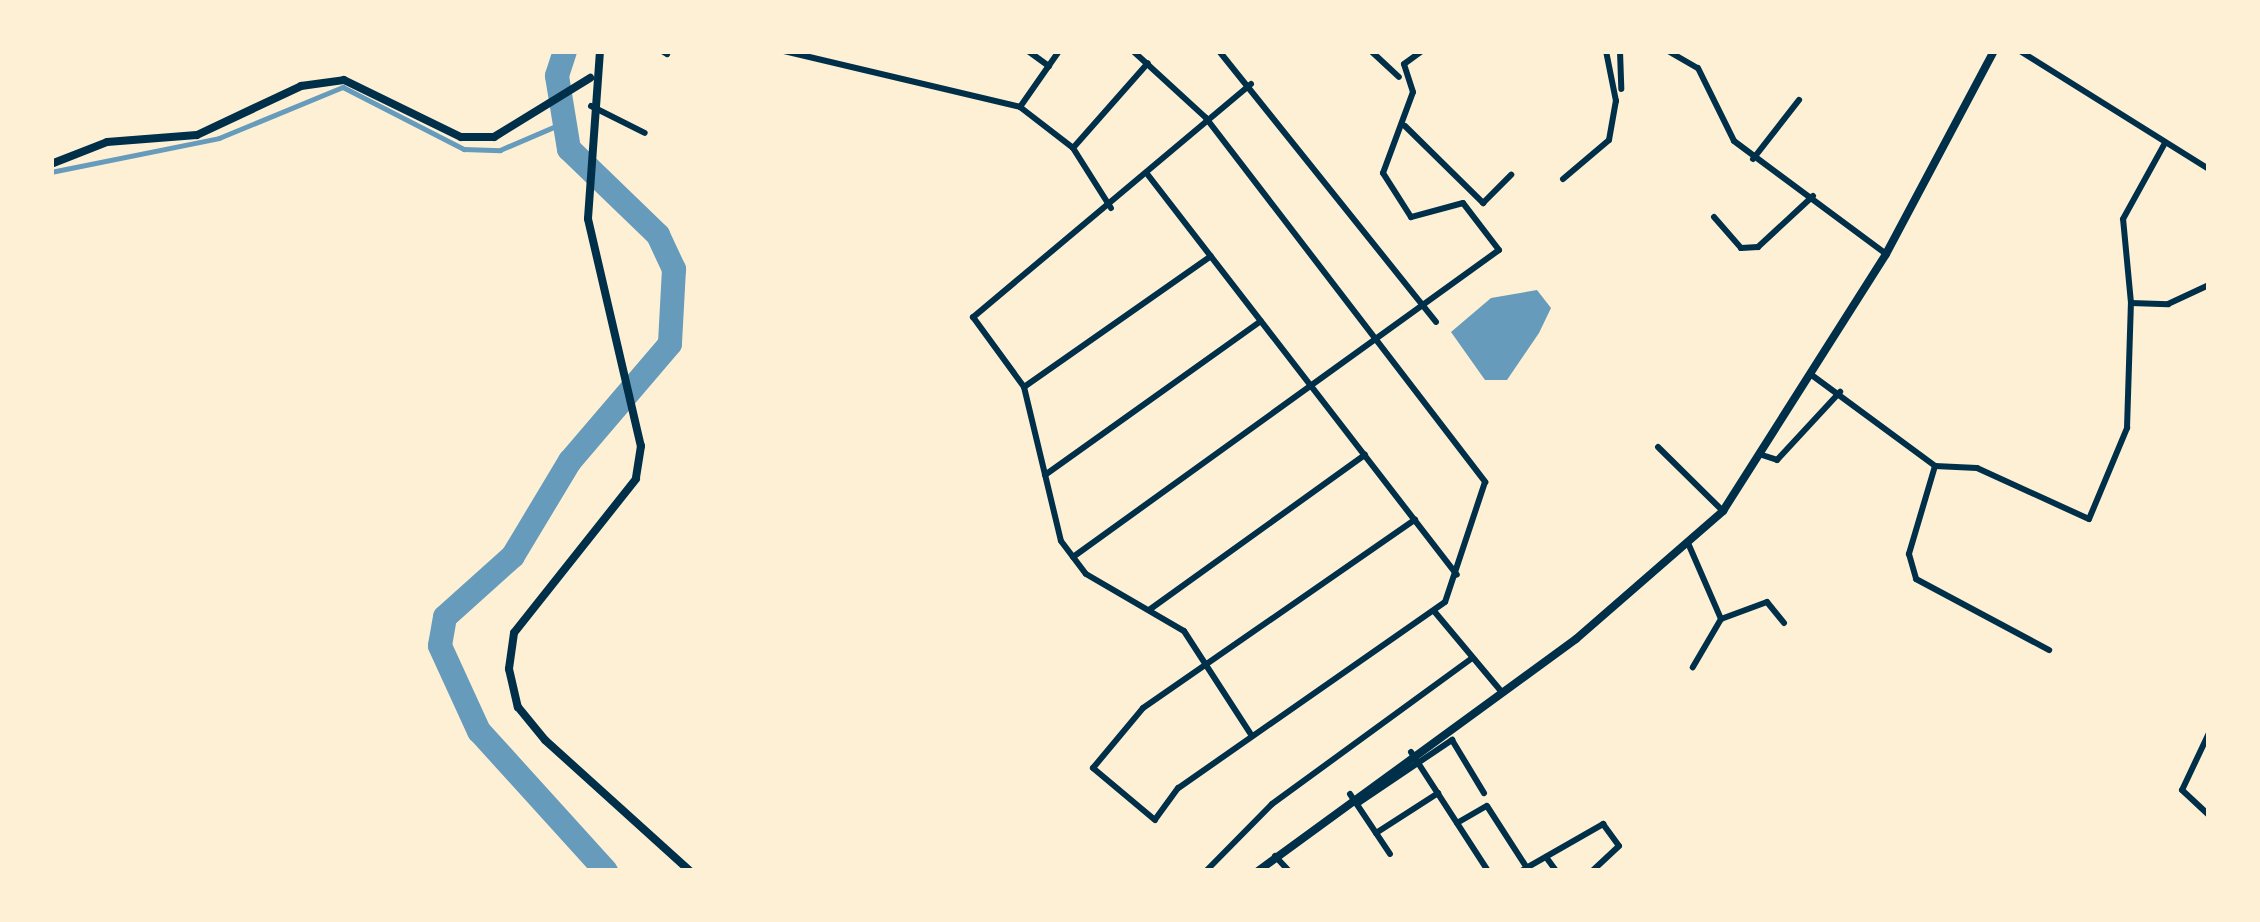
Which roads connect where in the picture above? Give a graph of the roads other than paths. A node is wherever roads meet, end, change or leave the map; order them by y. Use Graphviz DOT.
graph roads {
  1 [pos="600,51"];
  2 [pos="784,51"];
  3 [pos="1028,51"];
  4 [pos="1059,51"];
  5 [pos="1133,51"];
  6 [pos="1219,51"];
  7 [pos="1371,51"];
  8 [pos="1422,51"];
  9 [pos="1606,51"];
  10 [pos="1620,51"];
  11 [pos="1668,51"];
  12 [pos="1994,51"];
  13 [pos="2020,51"];
  14 [pos="1148,63"];
  15 [pos="1049,66"];
  16 [pos="1400,77"];
  17 [pos="590,78"];
  18 [pos="1251,84"];
  19 [pos="1621,88"];
  20 [pos="1799,100"];
  21 [pos="591,106"];
  22 [pos="1020,107"];
  23 [pos="1208,122"];
  24 [pos="1405,126"];
  25 [pos="645,133"];
  26 [pos="2165,143"];
  27 [pos="1073,148"];
  28 [pos="1753,159"];
  29 [pos="51,164"];
  30 [pos="2209,170"];
  31 [pos="1148,175"];
  32 [pos="1511,175"];
  33 [pos="1563,179"];
  34 [pos="1813,196"];
  35 [pos="1111,208"];
  36 [pos="1714,217"];
  37 [pos="1886,254"];
  38 [pos="1210,256"];
  39 [pos="2209,285"];
  40 [pos="2131,303"];
  41 [pos="1424,307"];
  42 [pos="1261,321"];
  43 [pos="1436,322"];
  44 [pos="1376,340"];
  45 [pos="1813,376"];
  46 [pos="1024,387"];
  47 [pos="1312,387"];
  48 [pos="1840,392"];
  49 [pos="1658,447"];
  50 [pos="1762,454"];
  51 [pos="1365,455"];
  52 [pos="1935,466"];
  53 [pos="1045,475"];
  54 [pos="1723,511"];
  55 [pos="1415,520"];
  56 [pos="1688,543"];
  57 [pos="1073,556"];
  58 [pos="1457,575"];
  59 [pos="1149,610"];
  60 [pos="1433,610"];
  61 [pos="1721,619"];
  62 [pos="1784,623"];
  63 [pos="2049,650"];
  64 [pos="1472,658"];
  65 [pos="1206,665"];
  66 [pos="1693,668"];
  67 [pos="1501,691"];
  68 [pos="2209,733"];
  69 [pos="1252,736"];
  70 [pos="1411,752"];
  71 [pos="1418,762"];
  72 [pos="1438,793"];
  73 [pos="1484,793"];
  74 [pos="1350,794"];
  75 [pos="1357,804"];
  76 [pos="2209,815"];
  77 [pos="1457,823"];
  78 [pos="1376,833"];
  79 [pos="1390,854"];
  80 [pos="1275,855"];
  81 [pos="1546,857"];
  82 [pos="1524,869"];
  83 [pos="690,871"];
  84 [pos="1206,871"];
  85 [pos="1258,871"];
  86 [pos="1289,871"];
  87 [pos="1488,871"];
  88 [pos="1556,871"];
  89 [pos="1592,871"];
  1 -- 17 [label="street"];
  2 -- 22 [label="street"];
  3 -- 15 [label="street"];
  4 -- 15 [label="street"];
  5 -- 14 [label="street"];
  6 -- 18 [label="street"];
  7 -- 16 [label="street"];
  8 -- 16 [label="street"];
  9 -- 33 [label="street"];
  10 -- 19 [label="street"];
  11 -- 28 [label="street"];
  12 -- 37 [label="street"];
  13 -- 26 [label="street"];
  14 -- 23 [label="street"];
  14 -- 27 [label="street"];
  15 -- 22 [label="street"];
  16 -- 24 [label="street"];
  17 -- 21 [label="street"];
  17 -- 29 [label="street"];
  18 -- 23 [label="street"];
  18 -- 41 [label="street"];
  20 -- 28 [label="street"];
  21 -- 25 [label="street"];
  21 -- 83 [label="street"];
  22 -- 27 [label="street"];
  23 -- 31 [label="street"];
  23 -- 44 [label="street"];
  24 -- 32 [label="street"];
  24 -- 41 [label="street"];
  26 -- 30 [label="street"];
  26 -- 40 [label="street"];
  27 -- 35 [label="street"];
  28 -- 34 [label="street"];
  31 -- 35 [label="street"];
  31 -- 38 [label="street"];
  34 -- 36 [label="street"];
  34 -- 37 [label="street"];
  35 -- 46 [label="street"];
  37 -- 45 [label="street"];
  38 -- 42 [label="street"];
  38 -- 46 [label="street"];
  39 -- 40 [label="street"];
  40 -- 52 [label="street"];
  41 -- 43 [label="street"];
  41 -- 44 [label="street"];
  42 -- 47 [label="street"];
  42 -- 53 [label="street"];
  44 -- 47 [label="street"];
  44 -- 58 [label="street"];
  45 -- 48 [label="street"];
  45 -- 50 [label="street"];
  46 -- 53 [label="street"];
  47 -- 51 [label="street"];
  47 -- 57 [label="street"];
  48 -- 50 [label="street"];
  48 -- 52 [label="street"];
  49 -- 54 [label="street"];
  50 -- 54 [label="street"];
  51 -- 55 [label="street"];
  51 -- 59 [label="street"];
  52 -- 63 [label="street"];
  53 -- 57 [label="street"];
  54 -- 56 [label="street"];
  55 -- 58 [label="street"];
  55 -- 65 [label="street"];
  56 -- 61 [label="street"];
  56 -- 67 [label="street"];
  57 -- 59 [label="street"];
  58 -- 60 [label="street"];
  59 -- 65 [label="street"];
  60 -- 64 [label="street"];
  60 -- 69 [label="street"];
  61 -- 62 [label="street"];
  61 -- 66 [label="street"];
  64 -- 67 [label="street"];
  64 -- 84 [label="street"];
  65 -- 69 [label="street"];
  65 -- 69 [label="street"];
  67 -- 70 [label="street"];
  68 -- 76 [label="street"];
  70 -- 71 [label="street"];
  70 -- 74 [label="street"];
  71 -- 72 [label="street"];
  71 -- 73 [label="street"];
  71 -- 75 [label="street"];
  72 -- 77 [label="street"];
  72 -- 78 [label="street"];
  74 -- 75 [label="street"];
  74 -- 80 [label="street"];
  75 -- 78 [label="street"];
  77 -- 82 [label="street"];
  77 -- 87 [label="street"];
  78 -- 79 [label="street"];
  80 -- 85 [label="street"];
  80 -- 86 [label="street"];
  81 -- 82 [label="street"];
  81 -- 88 [label="street"];
  81 -- 89 [label="street"];
}
